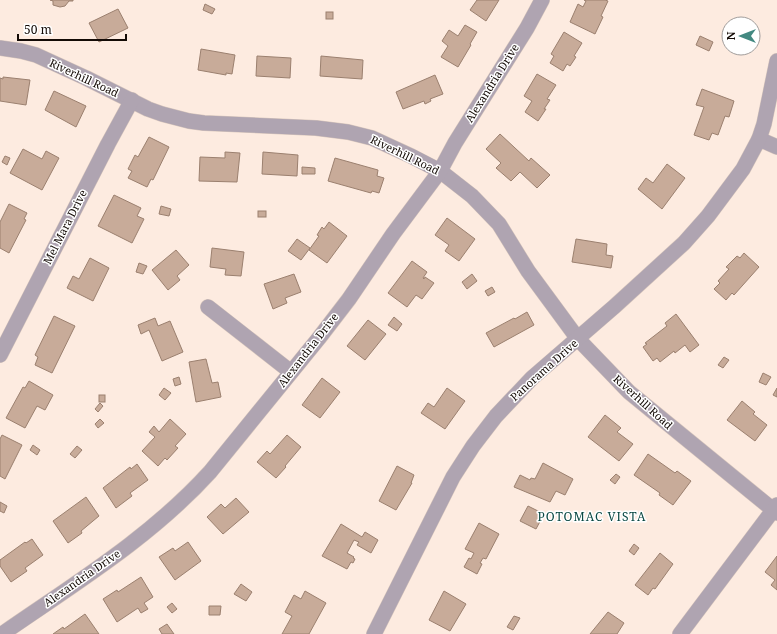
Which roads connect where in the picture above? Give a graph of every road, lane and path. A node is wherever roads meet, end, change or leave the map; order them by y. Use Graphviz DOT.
graph roads {
  1 [pos="542,0"];
  2 [pos="0,48"];
  3 [pos="777,61"];
  4 [pos="132,100"];
  5 [pos="759,139"];
  6 [pos="777,148"];
  7 [pos="440,170"];
  8 [pos="208,307"];
  9 [pos="578,339"];
  10 [pos="0,355"];
  11 [pos="291,372"];
  12 [pos="776,510"];
  13 [pos="2,634"];
  14 [pos="374,634"];
  15 [pos="680,634"];
  1 -- 7 [label="street, Alexandria Drive"];
  2 -- 4 [label="street, Riverhill Road"];
  3 -- 5 [label="street, Panorama Drive"];
  4 -- 7 [label="street, Riverhill Road"];
  4 -- 10 [label="street, Mel Mara Drive"];
  5 -- 6 [label="street"];
  5 -- 9 [label="street, Panorama Drive"];
  7 -- 9 [label="street, Riverhill Road"];
  7 -- 11 [label="street, Alexandria Drive"];
  8 -- 11 [label="street"];
  9 -- 12 [label="street, Riverhill Road"];
  9 -- 14 [label="street, Panorama Drive"];
  11 -- 13 [label="street, Alexandria Drive"];
  12 -- 15 [label="street"];
}
